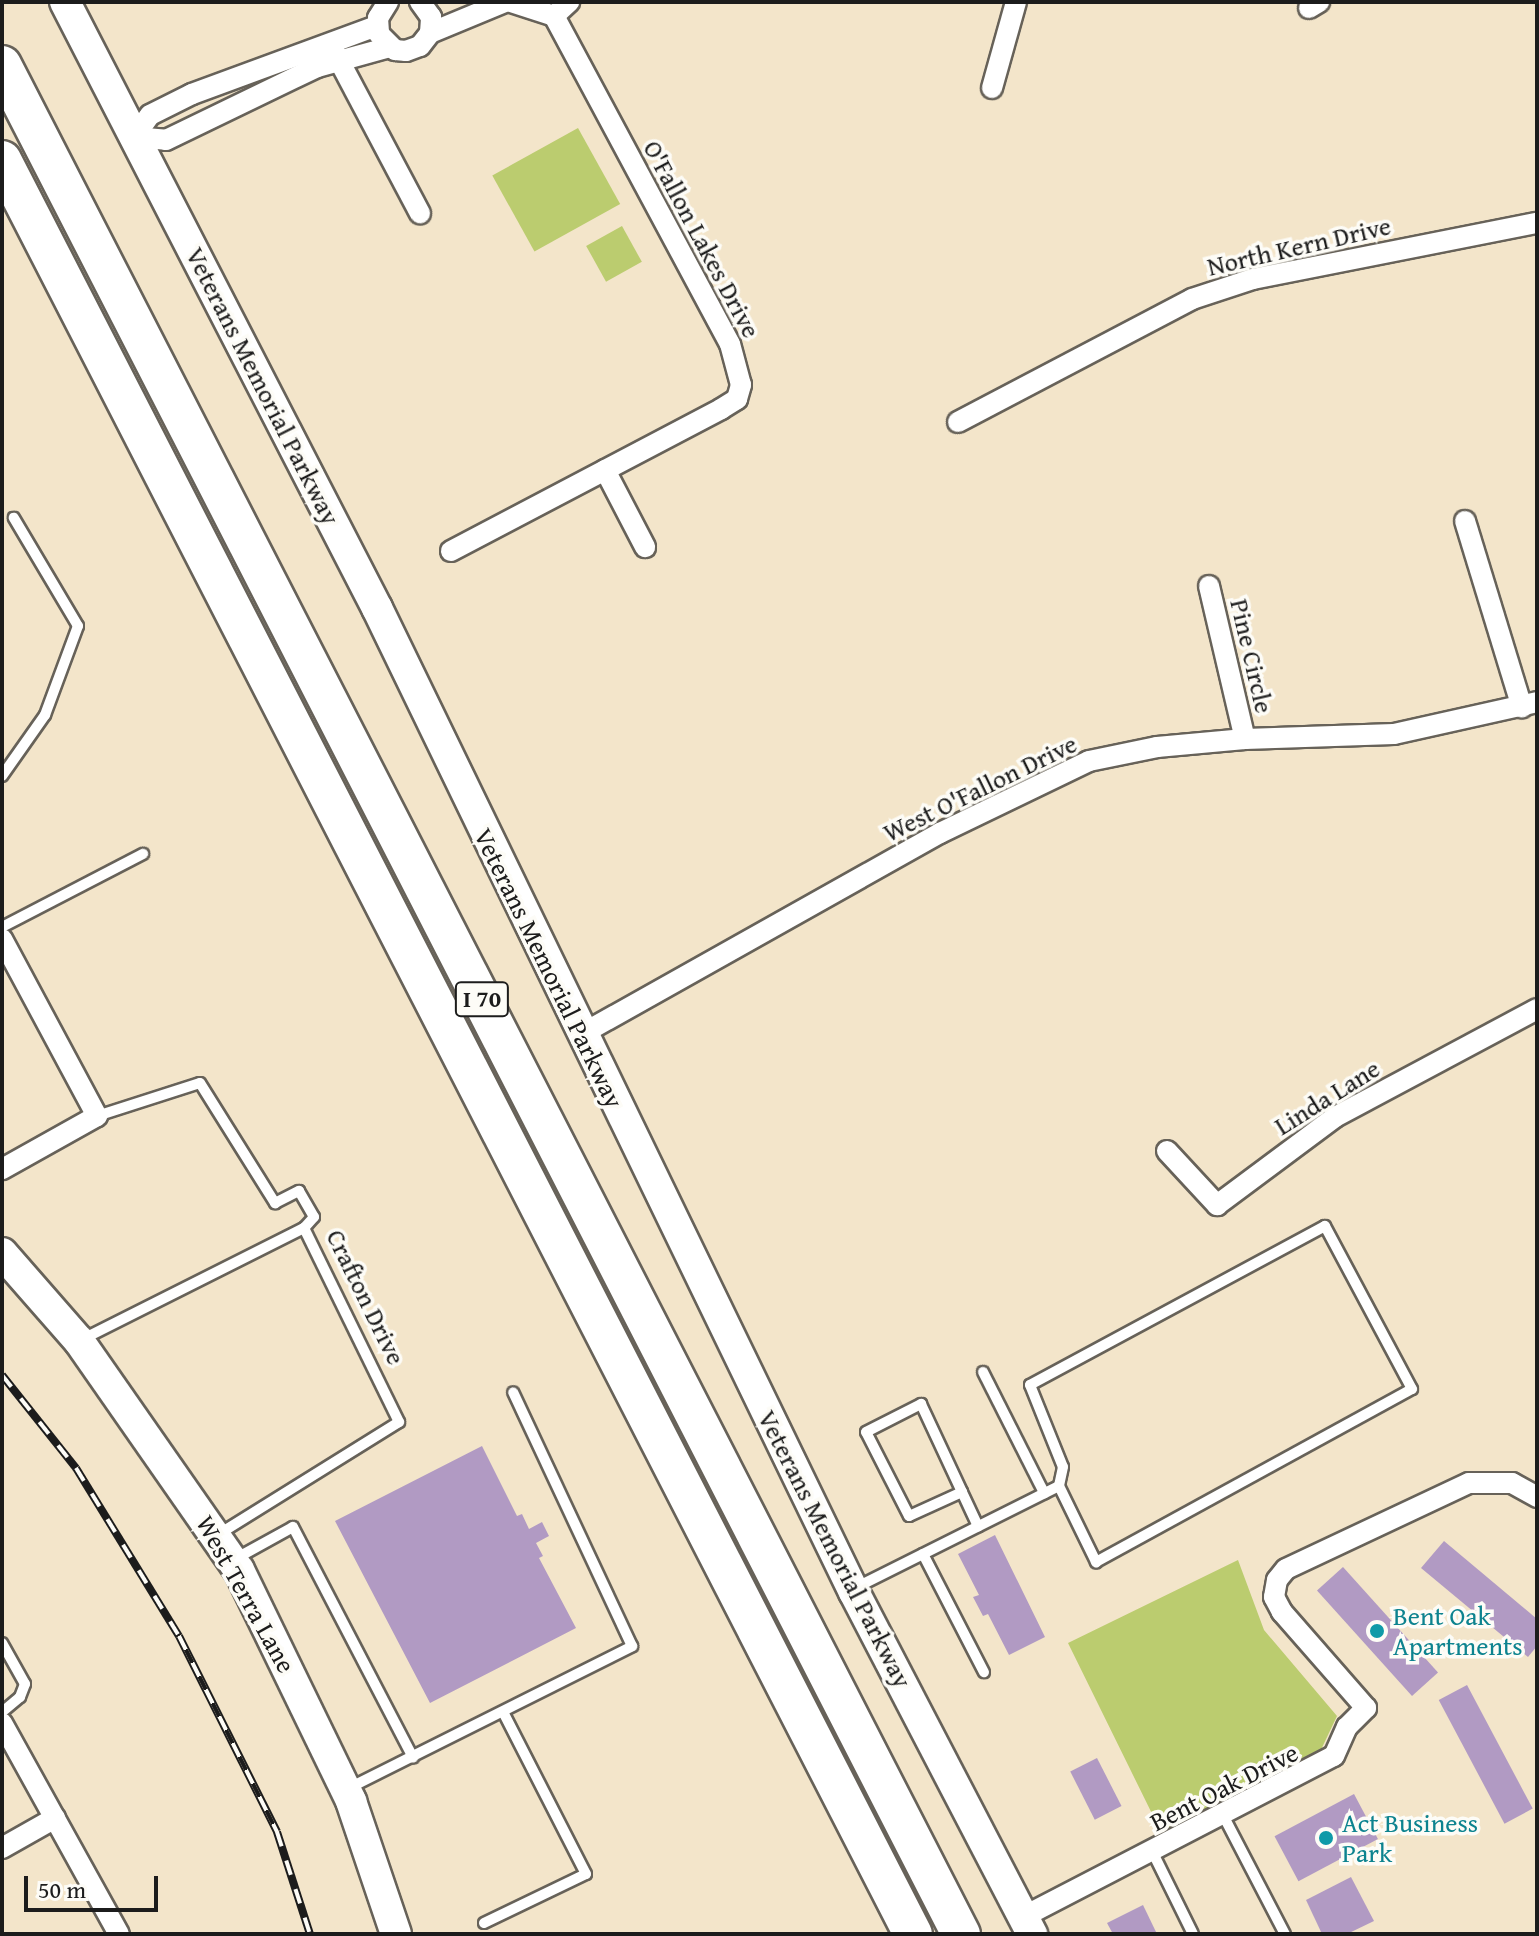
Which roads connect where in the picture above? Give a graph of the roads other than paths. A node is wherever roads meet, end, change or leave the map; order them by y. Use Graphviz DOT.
graph roads {
  1 [pos="65,2"];
  2 [pos="388,2"];
  3 [pos="508,2"];
  4 [pos="1016,2"];
  5 [pos="430,4"];
  6 [pos="561,9"];
  7 [pos="377,26"];
  8 [pos="430,33"];
  9 [pos="330,41"];
  10 [pos="390,47"];
  11 [pos="338,61"];
  12 [pos="2,65"];
  13 [pos="992,88"];
  14 [pos="134,137"];
  15 [pos="2,160"];
  16 [pos="420,213"];
  17 [pos="1537,223"];
  18 [pos="958,422"];
  19 [pos="605,470"];
  20 [pos="14,518"];
  21 [pos="1465,521"];
  22 [pos="645,547"];
  23 [pos="451,551"];
  24 [pos="1209,586"];
  25 [pos="1530,705"];
  26 [pos="1245,739"];
  27 [pos="2,776"];
  28 [pos="143,854"];
  29 [pos="2,927"];
  30 [pos="2,939"];
  31 [pos="1537,1009"];
  32 [pos="580,1035"];
  33 [pos="97,1116"];
  34 [pos="1167,1151"];
  35 [pos="2,1169"];
  36 [pos="304,1228"];
  37 [pos="2,1253"];
  38 [pos="79,1341"];
  39 [pos="983,1372"];
  40 [pos="513,1392"];
  41 [pos="1059,1486"];
  42 [pos="962,1492"];
  43 [pos="1044,1493"];
  44 [pos="1537,1497"];
  45 [pos="978,1526"];
  46 [pos="225,1548"];
  47 [pos="923,1554"];
  48 [pos="853,1589"];
  49 [pos="2,1643"];
  50 [pos="984,1672"];
  51 [pos="2,1712"];
  52 [pos="503,1712"];
  53 [pos="2,1723"];
  54 [pos="413,1758"];
  55 [pos="345,1790"];
  56 [pos="1224,1817"];
  57 [pos="55,1818"];
  58 [pos="2,1848"];
  59 [pos="1153,1853"];
  60 [pos="484,1923"];
  61 [pos="1028,1926"];
  62 [pos="119,1934"];
  63 [pos="396,1934"];
  64 [pos="913,1934"];
  65 [pos="961,1934"];
  66 [pos="1193,1934"];
  67 [pos="1285,1934"];
  1 -- 14 [label="street, Veterans Memorial Parkway"];
  2 -- 7 [label="street"];
  3 -- 6 [label="street, O'Fallon Lakes Drive"];
  3 -- 8 [label="street, O'Fallon Lakes Drive"];
  4 -- 13 [label="street"];
  5 -- 8 [label="street"];
  6 -- 19 [label="street, O'Fallon Lakes Drive"];
  7 -- 9 [label="street"];
  7 -- 10 [label="street"];
  8 -- 10 [label="street, O'Fallon Lakes Drive"];
  9 -- 11 [label="street"];
  9 -- 14 [label="street"];
  10 -- 11 [label="street, O'Fallon Lakes Drive"];
  11 -- 14 [label="street, O'Fallon Lakes Drive"];
  11 -- 16 [label="street"];
  12 -- 65 [label="highway, I 70"];
  14 -- 32 [label="street, Veterans Memorial Parkway"];
  15 -- 64 [label="highway, I 70"];
  17 -- 18 [label="street, North Kern Drive"];
  19 -- 22 [label="street"];
  19 -- 23 [label="street, O'Fallon Lakes Drive"];
  20 -- 27 [label="lane"];
  21 -- 25 [label="street"];
  24 -- 26 [label="street, Pine Circle"];
  25 -- 26 [label="street, West O'Fallon Drive"];
  26 -- 32 [label="street, West O'Fallon Drive"];
  28 -- 29 [label="lane"];
  30 -- 33 [label="street"];
  31 -- 34 [label="street, Linda Lane"];
  32 -- 48 [label="street, Veterans Memorial Parkway"];
  33 -- 35 [label="street"];
  33 -- 36 [label="lane"];
  36 -- 38 [label="lane, Crafton Drive"];
  36 -- 46 [label="lane, Crafton Drive"];
  37 -- 38 [label="street, West Terra Lane"];
  38 -- 46 [label="street, West Terra Lane"];
  39 -- 43 [label="lane"];
  40 -- 52 [label="lane"];
  41 -- 41 [label="lane"];
  41 -- 43 [label="lane"];
  42 -- 42 [label="lane"];
  42 -- 45 [label="lane"];
  43 -- 45 [label="lane"];
  44 -- 56 [label="street, Bent Oak Drive"];
  45 -- 47 [label="lane"];
  46 -- 54 [label="lane"];
  46 -- 55 [label="street, West Terra Lane"];
  47 -- 48 [label="lane"];
  47 -- 50 [label="lane"];
  48 -- 61 [label="street, Veterans Memorial Parkway"];
  49 -- 51 [label="lane"];
  52 -- 54 [label="lane"];
  52 -- 60 [label="lane"];
  53 -- 57 [label="street"];
  54 -- 55 [label="lane"];
  55 -- 63 [label="street, West Terra Lane"];
  56 -- 59 [label="street, Bent Oak Drive"];
  56 -- 67 [label="lane"];
  57 -- 58 [label="street"];
  57 -- 62 [label="street"];
  59 -- 61 [label="street, Bent Oak Drive"];
  59 -- 66 [label="lane"];
}
